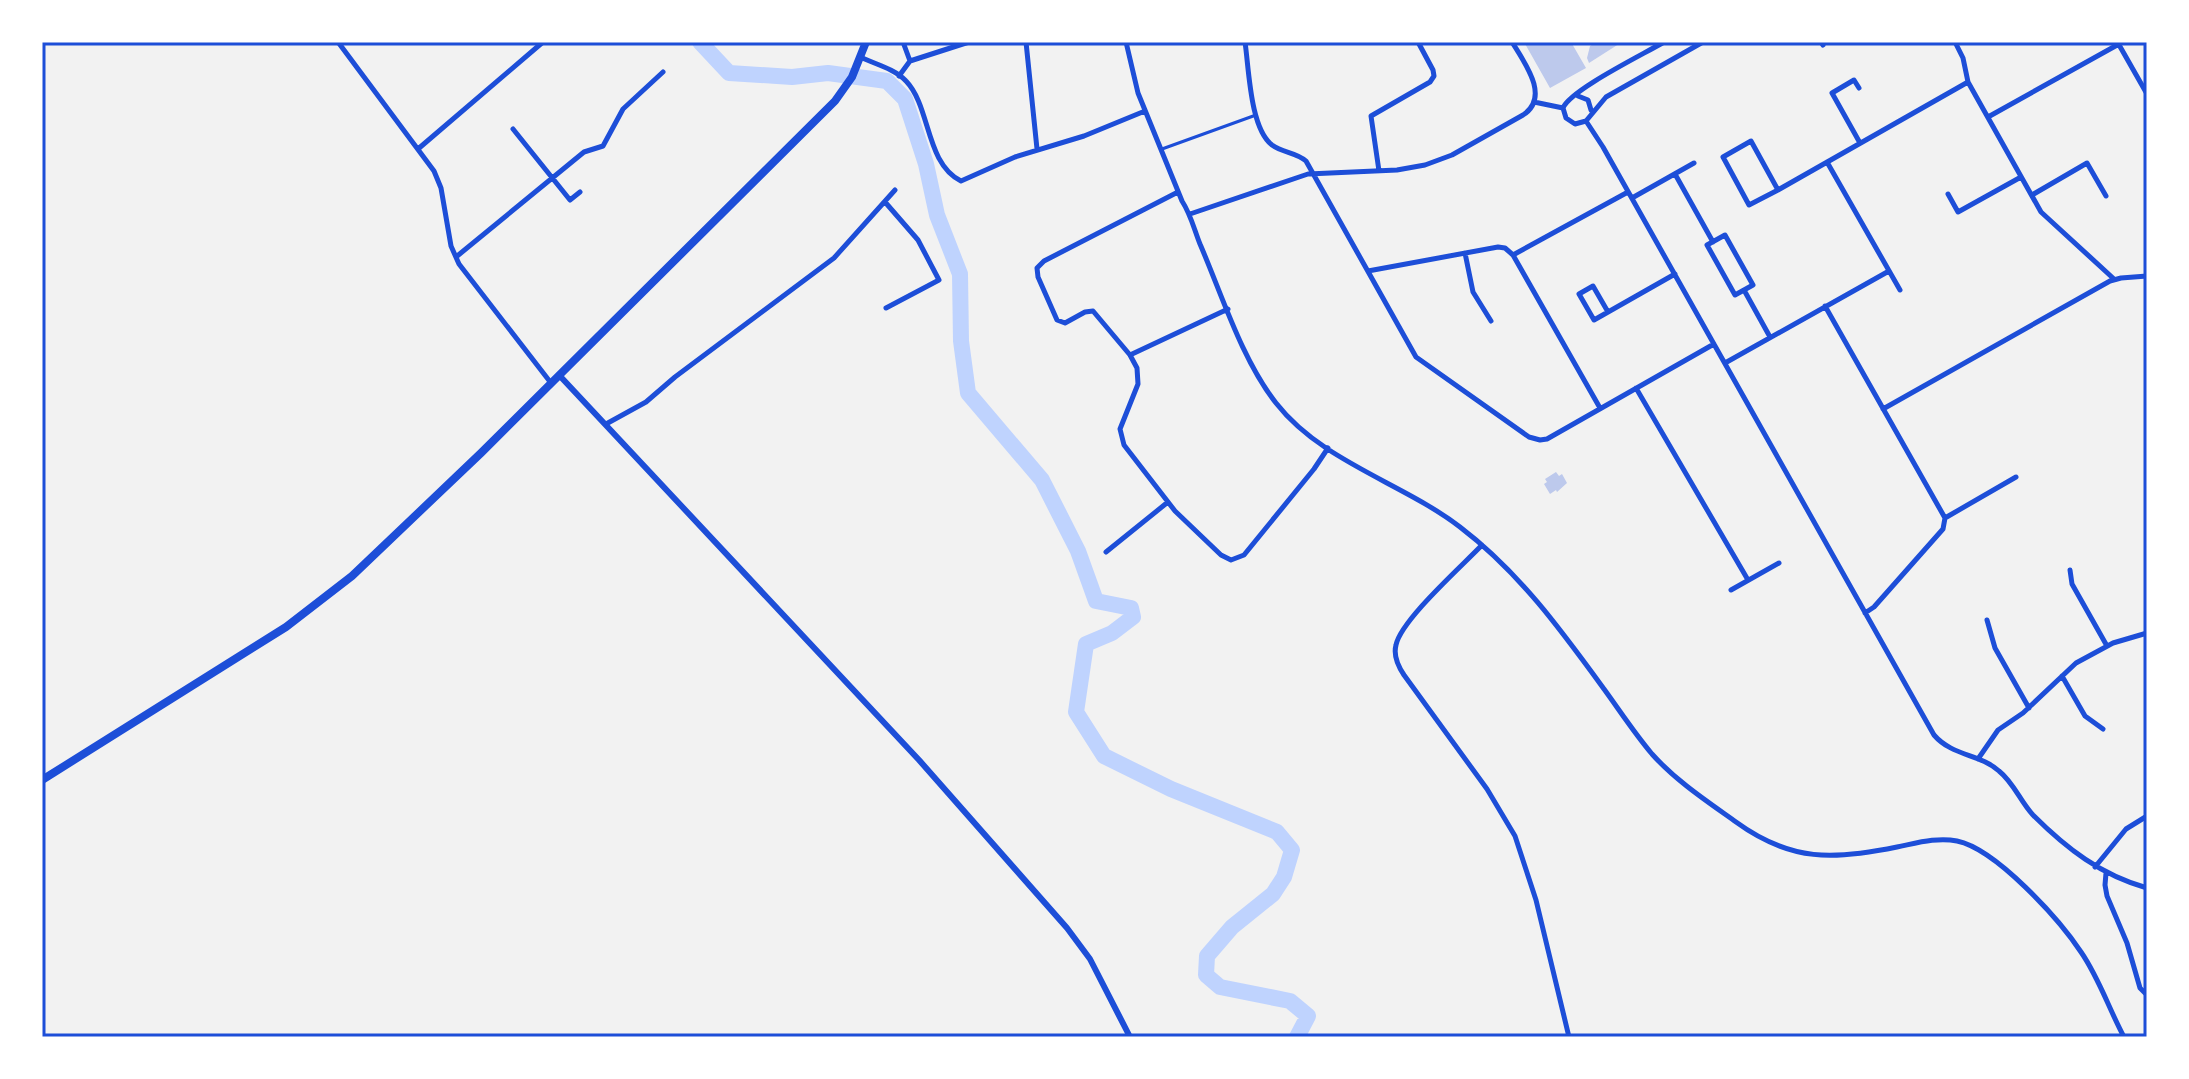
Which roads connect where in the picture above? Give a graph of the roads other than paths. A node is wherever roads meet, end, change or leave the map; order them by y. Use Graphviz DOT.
graph roads {
  1 [pos="338,42"];
  2 [pos="543,42"];
  3 [pos="866,42"];
  4 [pos="903,42"];
  5 [pos="969,42"];
  6 [pos="1026,42"];
  7 [pos="1126,42"];
  8 [pos="1245,42"];
  9 [pos="1418,42"];
  10 [pos="1512,42"];
  11 [pos="1703,42"];
  12 [pos="1660,43"];
  13 [pos="1957,43"];
  14 [pos="2118,43"];
  15 [pos="910,61"];
  16 [pos="858,62"];
  17 [pos="663,72"];
  18 [pos="899,76"];
  19 [pos="1968,82"];
  20 [pos="1859,88"];
  21 [pos="2147,94"];
  22 [pos="1574,96"];
  23 [pos="1534,102"];
  24 [pos="1563,108"];
  25 [pos="1145,111"];
  26 [pos="1591,111"];
  27 [pos="1256,115"];
  28 [pos="1988,117"];
  29 [pos="1586,121"];
  30 [pos="513,129"];
  31 [pos="1860,143"];
  32 [pos="418,149"];
  33 [pos="1037,149"];
  34 [pos="1161,150"];
  35 [pos="1827,162"];
  36 [pos="1694,163"];
  37 [pos="1379,171"];
  38 [pos="1313,173"];
  39 [pos="1675,174"];
  40 [pos="2021,177"];
  41 [pos="552,178"];
  42 [pos="895,190"];
  43 [pos="1778,190"];
  44 [pos="580,192"];
  45 [pos="1178,192"];
  46 [pos="1628,192"];
  47 [pos="1948,194"];
  48 [pos="2032,195"];
  49 [pos="2106,196"];
  50 [pos="1632,199"];
  51 [pos="885,202"];
  52 [pos="1190,214"];
  53 [pos="1713,242"];
  54 [pos="1465,253"];
  55 [pos="1513,255"];
  56 [pos="456,257"];
  57 [pos="1368,271"];
  58 [pos="1889,271"];
  59 [pos="1675,274"];
  60 [pos="2147,276"];
  61 [pos="2114,279"];
  62 [pos="1744,290"];
  63 [pos="1900,290"];
  64 [pos="1825,306"];
  65 [pos="886,308"];
  66 [pos="1228,309"];
  67 [pos="1608,312"];
  68 [pos="1491,321"];
  69 [pos="1770,337"];
  70 [pos="1714,344"];
  71 [pos="1130,355"];
  72 [pos="1725,363"];
  73 [pos="559,375"];
  74 [pos="551,383"];
  75 [pos="1636,388"];
  76 [pos="1600,408"];
  77 [pos="1883,409"];
  78 [pos="606,424"];
  79 [pos="1328,448"];
  80 [pos="2016,477"];
  81 [pos="1168,502"];
  82 [pos="1945,518"];
  83 [pos="1482,545"];
  84 [pos="1106,552"];
  85 [pos="1779,563"];
  86 [pos="2070,570"];
  87 [pos="1748,580"];
  88 [pos="1731,590"];
  89 [pos="1865,613"];
  90 [pos="1987,620"];
  91 [pos="2147,633"];
  92 [pos="2107,646"];
  93 [pos="2062,676"];
  94 [pos="2029,708"];
  95 [pos="2103,729"];
  96 [pos="1978,759"];
  97 [pos="42,780"];
  98 [pos="2147,816"];
  99 [pos="2095,867"];
  100 [pos="2106,873"];
  101 [pos="2147,888"];
  102 [pos="2147,995"];
  103 [pos="1130,1037"];
  104 [pos="1569,1037"];
  105 [pos="2124,1037"];
  1 -- 32 [label="street"];
  2 -- 32 [label="street"];
  3 -- 16 [label="main road"];
  4 -- 15 [label="street"];
  5 -- 15 [label="street"];
  6 -- 33 [label="street"];
  7 -- 25 [label="street"];
  8 -- 27 [label="street"];
  9 -- 37 [label="street"];
  10 -- 23 [label="street"];
  11 -- 26 [label="street"];
  12 -- 22 [label="street"];
  13 -- 19 [label="street"];
  14 -- 21 [label="street"];
  14 -- 28 [label="street"];
  15 -- 18 [label="street"];
  16 -- 18 [label="street"];
  16 -- 73 [label="main road"];
  17 -- 41 [label="street"];
  18 -- 33 [label="street"];
  19 -- 28 [label="street"];
  19 -- 31 [label="street"];
  20 -- 31 [label="street"];
  22 -- 24 [label="street"];
  22 -- 26 [label="street"];
  23 -- 24 [label="street"];
  23 -- 37 [label="street"];
  24 -- 29 [label="street"];
  25 -- 33 [label="street"];
  25 -- 34 [label="street"];
  26 -- 29 [label="street"];
  27 -- 34 [label="lane"];
  27 -- 38 [label="street"];
  28 -- 40 [label="street"];
  29 -- 46 [label="street"];
  30 -- 41 [label="street"];
  31 -- 35 [label="street"];
  32 -- 56 [label="street"];
  34 -- 45 [label="street"];
  35 -- 43 [label="street"];
  35 -- 58 [label="street"];
  36 -- 39 [label="street"];
  37 -- 38 [label="street"];
  38 -- 52 [label="street"];
  38 -- 57 [label="street"];
  39 -- 50 [label="street"];
  39 -- 53 [label="street"];
  40 -- 47 [label="street"];
  40 -- 48 [label="street"];
  41 -- 44 [label="street"];
  41 -- 56 [label="street"];
  42 -- 51 [label="street"];
  43 -- 43 [label="street"];
  45 -- 52 [label="street"];
  45 -- 71 [label="street"];
  46 -- 50 [label="street"];
  46 -- 55 [label="street"];
  48 -- 49 [label="street"];
  48 -- 61 [label="street"];
  50 -- 59 [label="street"];
  51 -- 65 [label="street"];
  51 -- 78 [label="street"];
  52 -- 66 [label="street"];
  53 -- 62 [label="street"];
  53 -- 62 [label="street"];
  54 -- 55 [label="street"];
  54 -- 57 [label="street"];
  54 -- 68 [label="street"];
  55 -- 76 [label="street"];
  56 -- 74 [label="street"];
  57 -- 76 [label="street"];
  58 -- 63 [label="street"];
  58 -- 64 [label="street"];
  59 -- 67 [label="street"];
  59 -- 70 [label="street"];
  60 -- 61 [label="street"];
  61 -- 77 [label="street"];
  62 -- 69 [label="street"];
  64 -- 69 [label="street"];
  64 -- 77 [label="street"];
  66 -- 71 [label="street"];
  66 -- 79 [label="street"];
  67 -- 67 [label="street"];
  69 -- 72 [label="street"];
  70 -- 72 [label="street"];
  70 -- 75 [label="street"];
  71 -- 81 [label="street"];
  72 -- 89 [label="street"];
  73 -- 74 [label="main road"];
  73 -- 78 [label="street"];
  74 -- 97 [label="main road"];
  75 -- 76 [label="street"];
  75 -- 87 [label="street"];
  77 -- 82 [label="street"];
  78 -- 103 [label="street"];
  79 -- 81 [label="street"];
  79 -- 83 [label="street"];
  80 -- 82 [label="street"];
  81 -- 84 [label="street"];
  82 -- 89 [label="street"];
  83 -- 104 [label="street"];
  83 -- 105 [label="street"];
  85 -- 87 [label="street"];
  86 -- 92 [label="street"];
  87 -- 88 [label="street"];
  89 -- 96 [label="street"];
  90 -- 94 [label="street"];
  91 -- 92 [label="street"];
  92 -- 93 [label="street"];
  93 -- 94 [label="street"];
  93 -- 95 [label="street"];
  94 -- 96 [label="street"];
  96 -- 99 [label="street"];
  98 -- 99 [label="street"];
  99 -- 100 [label="street"];
  100 -- 101 [label="street"];
  100 -- 102 [label="street"];
}
